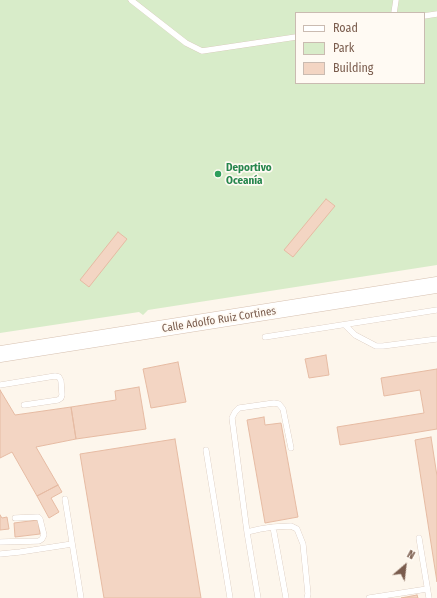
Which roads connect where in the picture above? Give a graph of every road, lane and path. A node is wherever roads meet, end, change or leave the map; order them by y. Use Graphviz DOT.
graph roads {
  1 [pos="131,0"];
  2 [pos="396,0"];
  3 [pos="394,12"];
  4 [pos="437,14"];
  5 [pos="425,16"];
  6 [pos="295,37"];
  7 [pos="437,285"];
  8 [pos="437,310"];
  9 [pos="345,325"];
  10 [pos="265,337"];
  11 [pos="437,339"];
  12 [pos="0,354"];
  13 [pos="0,385"];
  14 [pos="24,405"];
  15 [pos="292,448"];
  16 [pos="206,450"];
  17 [pos="65,499"];
  18 [pos="15,518"];
  19 [pos="273,527"];
  20 [pos="247,532"];
  21 [pos="419,538"];
  22 [pos="0,542"];
  23 [pos="72,544"];
  24 [pos="0,554"];
  25 [pos="427,589"];
  26 [pos="81,598"];
  27 [pos="230,598"];
  28 [pos="258,598"];
  29 [pos="286,598"];
  30 [pos="307,598"];
  31 [pos="369,598"];
  32 [pos="429,598"];
  1 -- 6 [label="lane"];
  2 -- 3 [label="lane"];
  4 -- 5 [label="lane"];
  7 -- 12 [label="street, Calle Adolfo Ruiz Cortines"];
  8 -- 9 [label="lane"];
  9 -- 10 [label="lane"];
  9 -- 11 [label="lane"];
  13 -- 14 [label="lane"];
  15 -- 20 [label="lane"];
  16 -- 27 [label="lane"];
  17 -- 23 [label="lane"];
  18 -- 22 [label="lane"];
  19 -- 20 [label="lane"];
  19 -- 29 [label="lane"];
  19 -- 30 [label="lane"];
  20 -- 28 [label="lane"];
  21 -- 25 [label="lane"];
  23 -- 24 [label="lane"];
  23 -- 26 [label="lane"];
  25 -- 31 [label="lane"];
  25 -- 32 [label="lane"];
}
